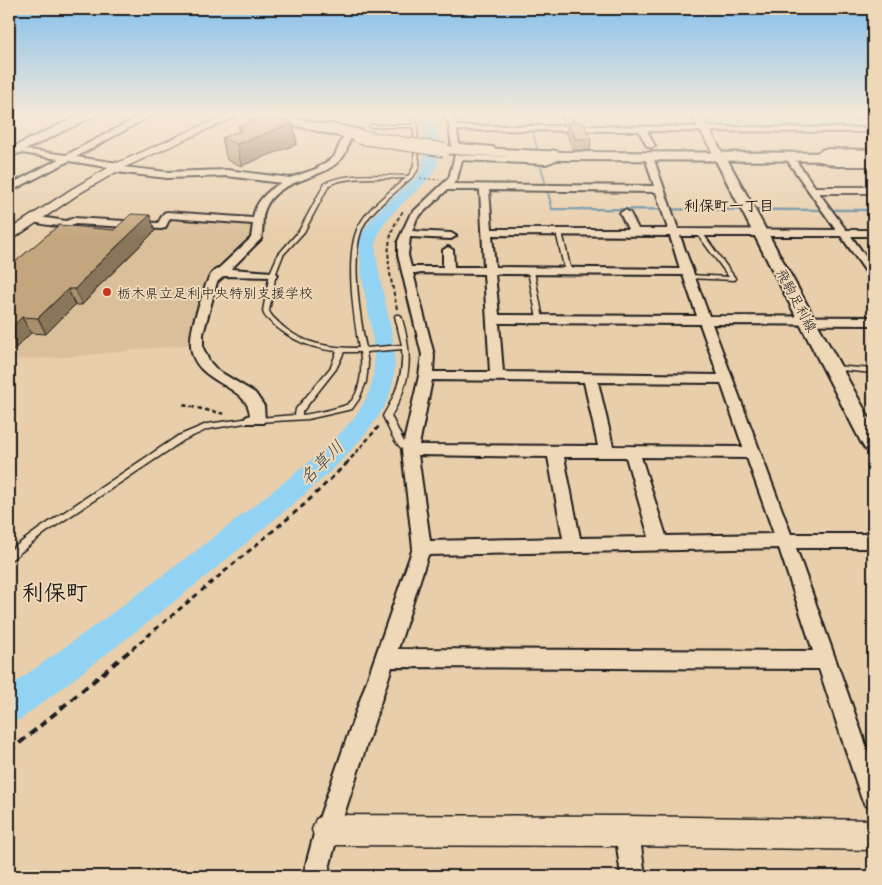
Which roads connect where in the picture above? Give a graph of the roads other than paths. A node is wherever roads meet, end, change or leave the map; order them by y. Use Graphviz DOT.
graph roads {
  1 [pos="45,155"];
  2 [pos="71,155"];
  3 [pos="146,155"];
  4 [pos="340,155"];
  5 [pos="416,155"];
  6 [pos="549,155"];
  7 [pos="560,155"];
  8 [pos="575,155"];
  9 [pos="651,155"];
  10 [pos="700,155"];
  11 [pos="819,155"];
  12 [pos="563,156"];
  13 [pos="720,157"];
  14 [pos="789,157"];
  15 [pos="816,157"];
  16 [pos="873,157"];
  17 [pos="66,158"];
  18 [pos="873,163"];
  19 [pos="118,168"];
  20 [pos="408,177"];
  21 [pos="290,181"];
  22 [pos="445,187"];
  23 [pos="484,188"];
  24 [pos="9,189"];
  25 [pos="660,189"];
  26 [pos="812,190"];
  27 [pos="873,190"];
  28 [pos="625,213"];
  29 [pos="34,219"];
  30 [pos="258,221"];
  31 [pos="487,232"];
  32 [pos="559,232"];
  33 [pos="634,232"];
  34 [pos="675,232"];
  35 [pos="699,232"];
  36 [pos="760,232"];
  37 [pos="843,233"];
  38 [pos="873,233"];
  39 [pos="405,234"];
  40 [pos="9,235"];
  41 [pos="451,236"];
  42 [pos="448,250"];
  43 [pos="407,270"];
  44 [pos="449,271"];
  45 [pos="490,271"];
  46 [pos="531,271"];
  47 [pos="568,271"];
  48 [pos="219,272"];
  49 [pos="873,273"];
  50 [pos="272,275"];
  51 [pos="688,275"];
  52 [pos="398,316"];
  53 [pos="494,319"];
  54 [pos="540,319"];
  55 [pos="705,320"];
  56 [pos="807,320"];
  57 [pos="873,321"];
  58 [pos="403,347"];
  59 [pos="340,350"];
  60 [pos="364,350"];
  61 [pos="833,368"];
  62 [pos="873,371"];
  63 [pos="426,376"];
  64 [pos="497,377"];
  65 [pos="590,378"];
  66 [pos="726,379"];
  67 [pos="298,417"];
  68 [pos="254,420"];
  69 [pos="873,444"];
  70 [pos="410,450"];
  71 [pos="555,451"];
  72 [pos="607,452"];
  73 [pos="632,452"];
  74 [pos="752,453"];
  75 [pos="785,541"];
  76 [pos="873,541"];
  77 [pos="660,544"];
  78 [pos="573,545"];
  79 [pos="422,548"];
  80 [pos="9,556"];
  81 [pos="386,658"];
  82 [pos="825,660"];
  83 [pos="873,797"];
  84 [pos="328,830"];
  85 [pos="627,831"];
  86 [pos="873,835"];
  87 [pos="315,876"];
  88 [pos="633,876"];
  1 -- 17 [label="street"];
  2 -- 17 [label="street"];
  3 -- 19 [label="street"];
  4 -- 21 [label="street"];
  5 -- 20 [label="lane"];
  6 -- 12 [label="main road, bridge"];
  7 -- 12 [label="street"];
  8 -- 12 [label="main road"];
  9 -- 25 [label="street"];
  10 -- 13 [label="main road"];
  11 -- 15 [label="street"];
  12 -- 22 [label="street"];
  13 -- 14 [label="main road"];
  13 -- 36 [label="main road, 飛駒足利線"];
  14 -- 15 [label="main road"];
  14 -- 26 [label="street"];
  15 -- 16 [label="main road"];
  15 -- 18 [label="street"];
  17 -- 19 [label="street"];
  17 -- 24 [label="street"];
  19 -- 21 [label="street"];
  19 -- 29 [label="street"];
  20 -- 50 [label="lane"];
  20 -- 60 [label="lane"];
  21 -- 30 [label="street"];
  22 -- 23 [label="street"];
  22 -- 39 [label="street"];
  23 -- 25 [label="street"];
  23 -- 31 [label="street"];
  25 -- 34 [label="street"];
  26 -- 27 [label="street"];
  26 -- 37 [label="street"];
  28 -- 33 [label="street"];
  29 -- 30 [label="street"];
  29 -- 40 [label="street"];
  30 -- 48 [label="street"];
  31 -- 32 [label="street"];
  31 -- 45 [label="street"];
  32 -- 33 [label="street"];
  32 -- 47 [label="lane"];
  33 -- 34 [label="street"];
  34 -- 35 [label="street"];
  34 -- 51 [label="street"];
  35 -- 36 [label="street"];
  35 -- 51 [label="lane"];
  36 -- 37 [label="street"];
  36 -- 56 [label="main road, 飛駒足利線"];
  37 -- 38 [label="street"];
  37 -- 49 [label="street"];
  39 -- 41 [label="street"];
  39 -- 43 [label="street"];
  42 -- 44 [label="street"];
  43 -- 44 [label="street"];
  43 -- 63 [label="street"];
  44 -- 45 [label="street"];
  45 -- 46 [label="street"];
  45 -- 53 [label="street"];
  46 -- 47 [label="street"];
  46 -- 54 [label="lane"];
  47 -- 51 [label="street"];
  48 -- 50 [label="street"];
  48 -- 68 [label="street"];
  50 -- 59 [label="lane"];
  51 -- 55 [label="street"];
  52 -- 58 [label="lane"];
  53 -- 54 [label="street"];
  53 -- 64 [label="street"];
  54 -- 55 [label="street"];
  55 -- 56 [label="street"];
  55 -- 66 [label="street"];
  56 -- 57 [label="street"];
  56 -- 61 [label="main road, 飛駒足利線"];
  58 -- 60 [label="lane"];
  58 -- 70 [label="lane"];
  59 -- 60 [label="lane"];
  59 -- 67 [label="lane"];
  60 -- 67 [label="lane"];
  61 -- 62 [label="lane"];
  61 -- 69 [label="main road, 飛駒足利線"];
  63 -- 64 [label="street"];
  63 -- 70 [label="street"];
  64 -- 65 [label="street"];
  65 -- 66 [label="street"];
  65 -- 72 [label="street"];
  66 -- 74 [label="street"];
  67 -- 68 [label="lane"];
  68 -- 80 [label="lane"];
  70 -- 71 [label="street"];
  70 -- 79 [label="street"];
  71 -- 72 [label="street"];
  71 -- 78 [label="street"];
  72 -- 73 [label="street"];
  73 -- 74 [label="street"];
  73 -- 77 [label="street"];
  74 -- 75 [label="street"];
  75 -- 76 [label="street"];
  75 -- 77 [label="street"];
  75 -- 82 [label="street"];
  77 -- 78 [label="street"];
  78 -- 79 [label="street"];
  79 -- 81 [label="street"];
  81 -- 82 [label="street"];
  81 -- 84 [label="street"];
  82 -- 83 [label="street"];
  84 -- 85 [label="street"];
  84 -- 87 [label="street"];
  85 -- 86 [label="street"];
  85 -- 88 [label="street"];
}
